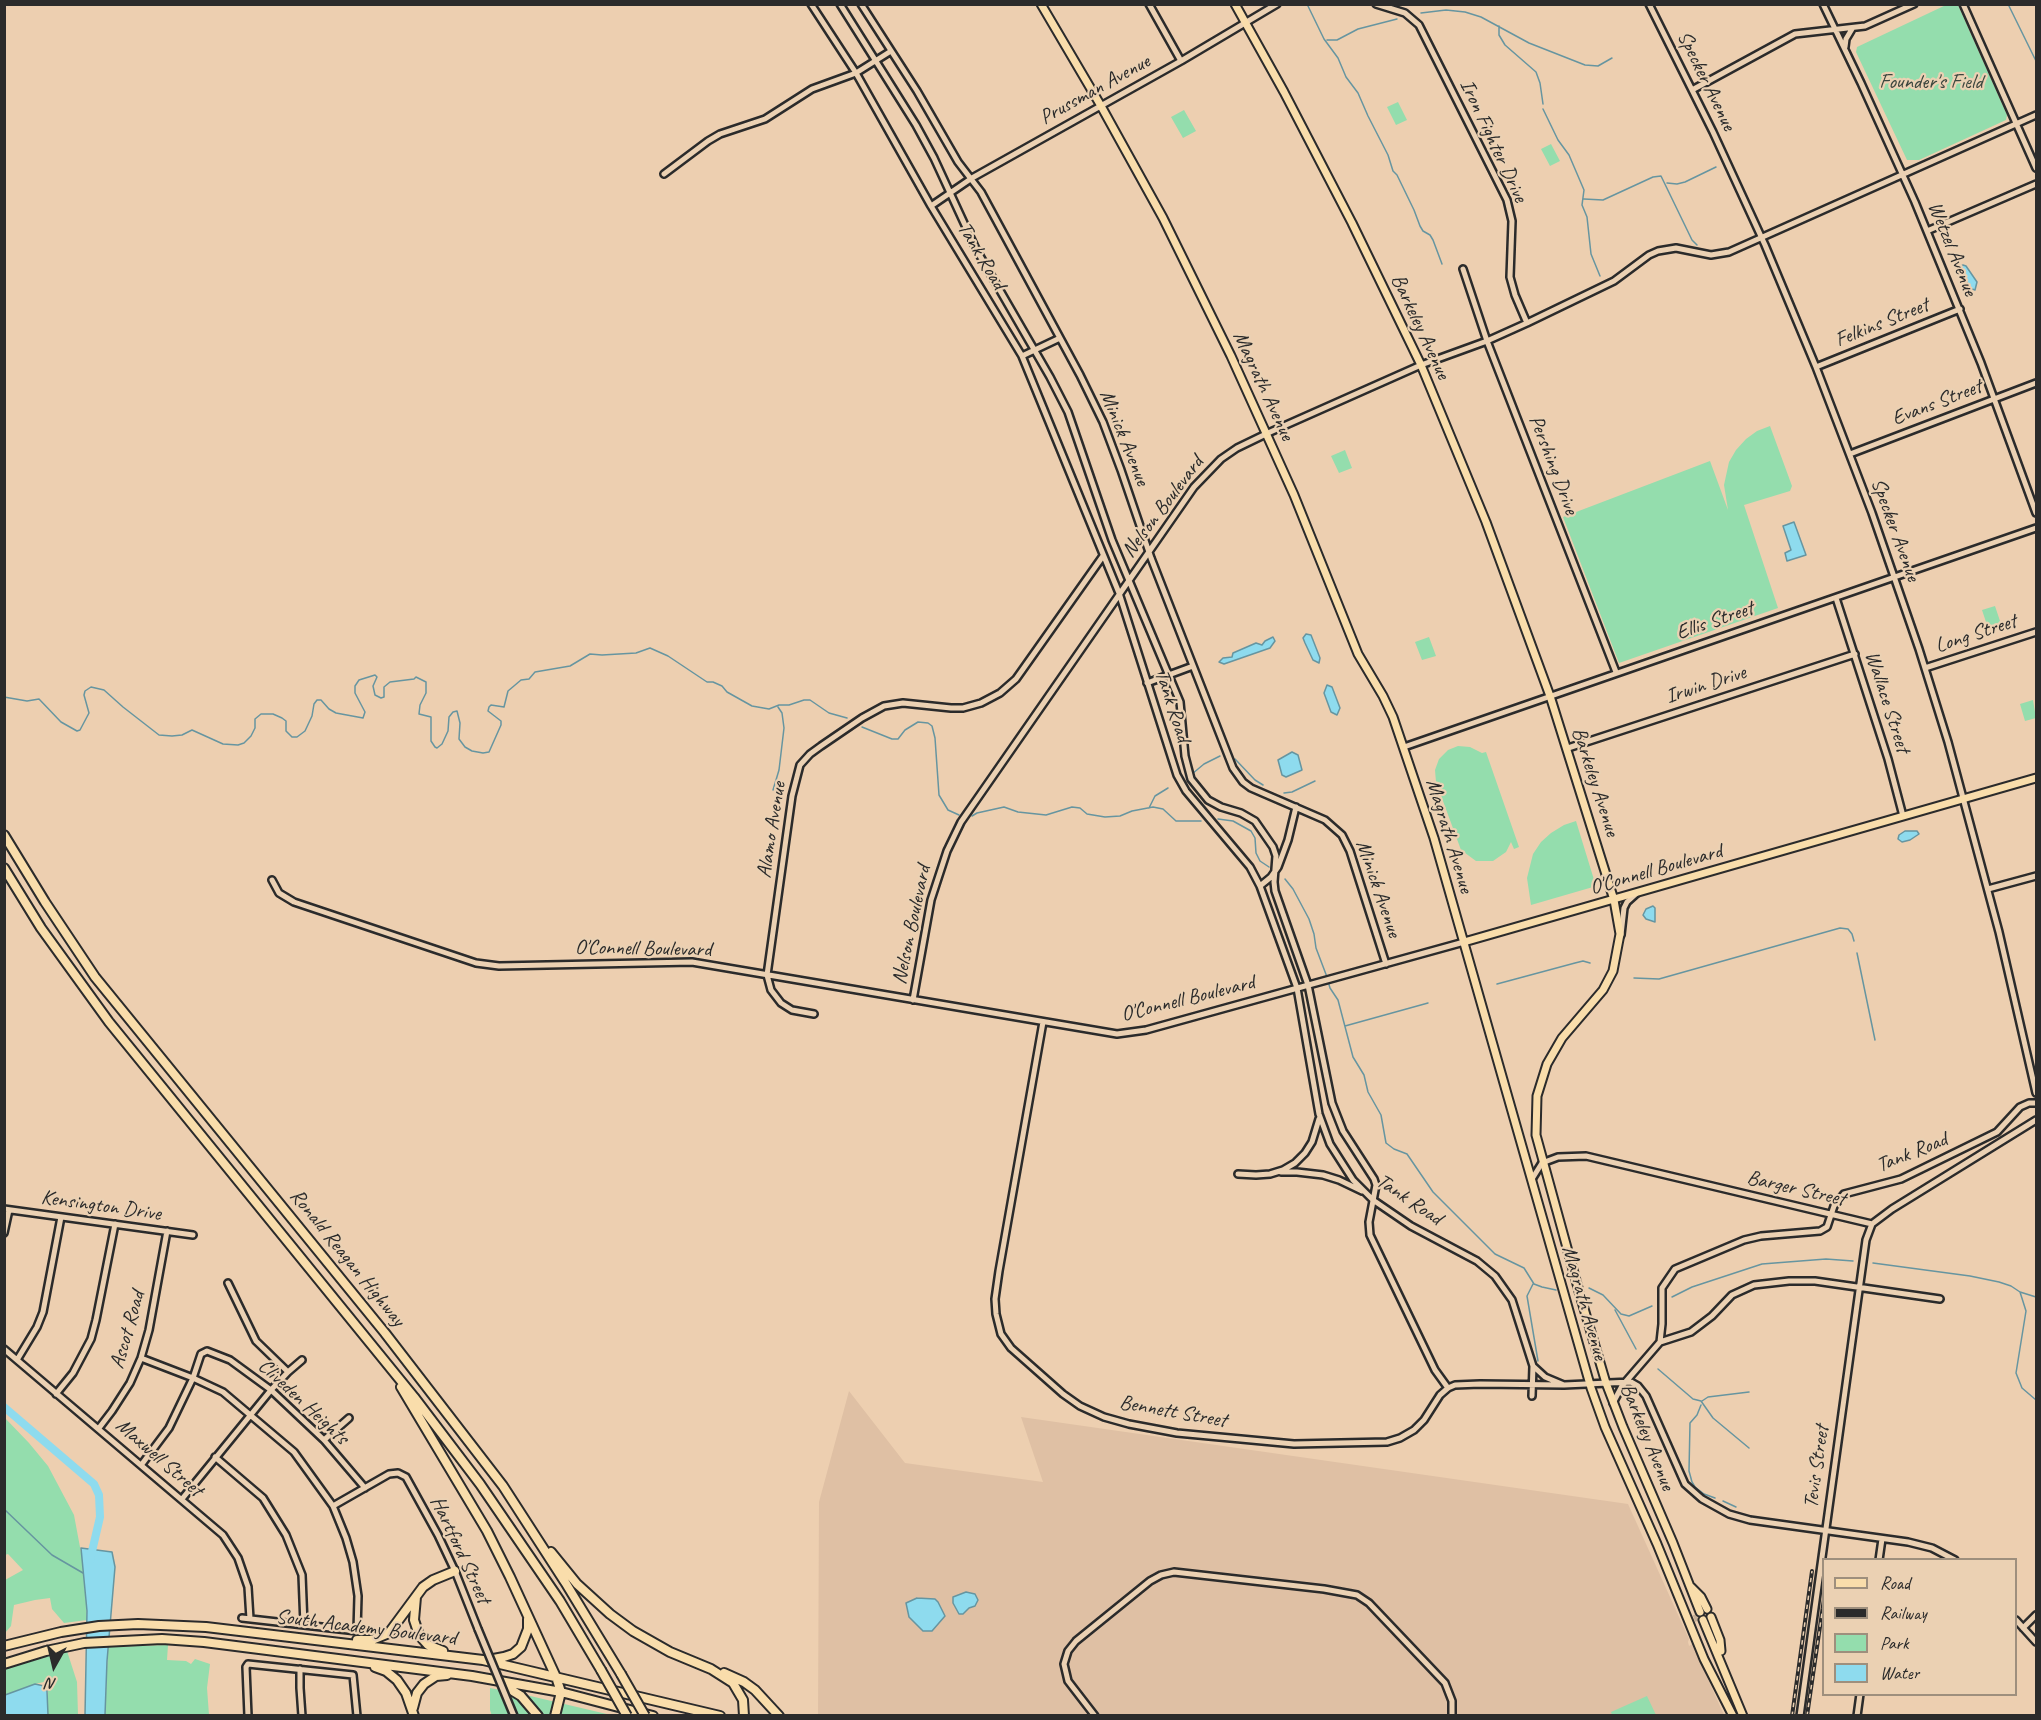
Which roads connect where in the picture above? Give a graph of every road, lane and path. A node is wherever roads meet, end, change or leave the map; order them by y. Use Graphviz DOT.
graph roads {
  1 [pos="811,4"];
  2 [pos="840,4"];
  3 [pos="861,4"];
  4 [pos="1041,4"];
  5 [pos="1149,4"];
  6 [pos="1235,4"];
  7 [pos="1277,4"];
  8 [pos="1376,4"];
  9 [pos="1649,4"];
  10 [pos="1823,4"];
  11 [pos="1914,4"];
  12 [pos="1963,4"];
  13 [pos="1246,23"];
  14 [pos="1852,29"];
  15 [pos="1836,30"];
  16 [pos="1844,48"];
  17 [pos="891,51"];
  18 [pos="875,61"];
  19 [pos="1181,61"];
  20 [pos="856,73"];
  21 [pos="1692,90"];
  22 [pos="1101,106"];
  23 [pos="2037,115"];
  24 [pos="2018,123"];
  25 [pos="2037,168"];
  26 [pos="664,174"];
  27 [pos="1903,174"];
  28 [pos="972,178"];
  29 [pos="2037,184"];
  30 [pos="949,193"];
  31 [pos="931,206"];
  32 [pos="1928,231"];
  33 [pos="1761,237"];
  34 [pos="1463,269"];
  35 [pos="1960,309"];
  36 [pos="1527,323"];
  37 [pos="1060,338"];
  38 [pos="1487,341"];
  39 [pos="1034,351"];
  40 [pos="1022,357"];
  41 [pos="1421,365"];
  42 [pos="1816,368"];
  43 [pos="2037,383"];
  44 [pos="1995,399"];
  45 [pos="1268,433"];
  46 [pos="1850,454"];
  47 [pos="2037,513"];
  48 [pos="2037,528"];
  49 [pos="1149,551"];
  50 [pos="1103,556"];
  51 [pos="1895,578"];
  52 [pos="1128,580"];
  53 [pos="1119,593"];
  54 [pos="1836,598"];
  55 [pos="2037,632"];
  56 [pos="1855,654"];
  57 [pos="1193,666"];
  58 [pos="1925,668"];
  59 [pos="1616,672"];
  60 [pos="1169,675"];
  61 [pos="1147,682"];
  62 [pos="1550,696"];
  63 [pos="1404,747"];
  64 [pos="1568,748"];
  65 [pos="2037,778"];
  66 [pos="1964,799"];
  67 [pos="1296,807"];
  68 [pos="1903,816"];
  69 [pos="4,836"];
  70 [pos="4,868"];
  71 [pos="1275,872"];
  72 [pos="2037,876"];
  73 [pos="272,880"];
  74 [pos="1260,886"];
  75 [pos="1988,889"];
  76 [pos="1637,893"];
  77 [pos="1614,900"];
  78 [pos="1464,942"];
  79 [pos="1620,943"];
  80 [pos="1386,964"];
  81 [pos="767,975"];
  82 [pos="1308,985"];
  83 [pos="1297,988"];
  84 [pos="913,1000"];
  85 [pos="814,1014"];
  86 [pos="1042,1022"];
  87 [pos="2037,1093"];
  88 [pos="2037,1103"];
  89 [pos="1319,1114"];
  90 [pos="2037,1120"];
  91 [pos="1542,1163"];
  92 [pos="1277,1173"];
  93 [pos="1238,1174"];
  94 [pos="1532,1179"];
  95 [pos="1365,1193"];
  96 [pos="1373,1200"];
  97 [pos="7,1210"];
  98 [pos="1831,1215"];
  99 [pos="61,1217"];
  100 [pos="115,1224"];
  101 [pos="1872,1224"];
  102 [pos="167,1231"];
  103 [pos="4,1233"];
  104 [pos="193,1235"];
  105 [pos="228,1283"];
  106 [pos="1860,1287"];
  107 [pos="1940,1299"];
  108 [pos="1660,1342"];
  109 [pos="4,1349"];
  110 [pos="141,1359"];
  111 [pos="16,1360"];
  112 [pos="302,1360"];
  113 [pos="1533,1366"];
  114 [pos="288,1372"];
  115 [pos="394,1372"];
  116 [pos="193,1378"];
  117 [pos="1627,1382"];
  118 [pos="1606,1383"];
  119 [pos="1532,1384"];
  120 [pos="1590,1384"];
  121 [pos="1564,1385"];
  122 [pos="1448,1388"];
  123 [pos="271,1390"];
  124 [pos="56,1394"];
  125 [pos="1532,1396"];
  126 [pos="1613,1403"];
  127 [pos="251,1415"];
  128 [pos="349,1418"];
  129 [pos="99,1428"];
  130 [pos="324,1440"];
  131 [pos="215,1457"];
  132 [pos="142,1464"];
  133 [pos="365,1488"];
  134 [pos="182,1499"];
  135 [pos="333,1506"];
  136 [pos="521,1514"];
  137 [pos="1825,1530"];
  138 [pos="1882,1539"];
  139 [pos="1880,1558"];
  140 [pos="1950,1558"];
  141 [pos="455,1571"];
  142 [pos="1690,1586"];
  143 [pos="417,1594"];
  144 [pos="527,1615"];
  145 [pos="2037,1615"];
  146 [pos="242,1618"];
  147 [pos="249,1619"];
  148 [pos="2017,1621"];
  149 [pos="304,1625"];
  150 [pos="2023,1628"];
  151 [pos="331,1641"];
  152 [pos="2037,1642"];
  153 [pos="4,1646"];
  154 [pos="459,1656"];
  155 [pos="483,1660"];
  156 [pos="353,1661"];
  157 [pos="4,1664"];
  158 [pos="1721,1664"];
  159 [pos="300,1669"];
  160 [pos="711,1669"];
  161 [pos="472,1676"];
  162 [pos="556,1677"];
  163 [pos="490,1680"];
  164 [pos="585,1684"];
  165 [pos="561,1692"];
  166 [pos="1860,1696"];
  167 [pos="413,1712"];
  168 [pos="248,1716"];
  169 [pos="302,1716"];
  170 [pos="357,1716"];
  171 [pos="514,1716"];
  172 [pos="538,1716"];
  173 [pos="555,1716"];
  174 [pos="627,1716"];
  175 [pos="645,1716"];
  176 [pos="653,1716"];
  177 [pos="720,1716"];
  178 [pos="744,1716"];
  179 [pos="779,1716"];
  180 [pos="1092,1716"];
  181 [pos="1452,1716"];
  182 [pos="1733,1716"];
  183 [pos="1743,1716"];
  184 [pos="1800,1716"];
  185 [pos="1857,1716"];
  1 -- 20 [label="street, Tank Road"];
  2 -- 18 [label="street"];
  3 -- 17 [label="street, Minick Avenue"];
  4 -- 22 [label="main road, Magrath Avenue"];
  5 -- 19 [label="street"];
  6 -- 13 [label="main road, Barkeley Avenue"];
  7 -- 13 [label="street, Prussman Avenue"];
  8 -- 36 [label="street, Iron Fighter Drive"];
  9 -- 21 [label="street, Specker Avenue"];
  10 -- 15 [label="street, Wetzel Avenue"];
  11 -- 14 [label="street"];
  12 -- 24 [label="street"];
  13 -- 19 [label="street, Prussman Avenue"];
  13 -- 41 [label="main road, Barkeley Avenue"];
  14 -- 15 [label="street"];
  14 -- 16 [label="street"];
  15 -- 16 [label="street, Wetzel Avenue"];
  15 -- 21 [label="street"];
  16 -- 27 [label="street, Wetzel Avenue"];
  17 -- 18 [label="street"];
  17 -- 28 [label="street, Minick Avenue"];
  18 -- 20 [label="street"];
  18 -- 30 [label="street"];
  19 -- 22 [label="street, Prussman Avenue"];
  20 -- 26 [label="street"];
  20 -- 31 [label="street, Tank Road"];
  21 -- 33 [label="street, Specker Avenue"];
  22 -- 28 [label="street, Prussman Avenue"];
  22 -- 45 [label="main road, Magrath Avenue"];
  23 -- 24 [label="street"];
  24 -- 25 [label="street"];
  24 -- 27 [label="street"];
  27 -- 32 [label="street, Wetzel Avenue"];
  27 -- 33 [label="street, Nelson Boulevard"];
  28 -- 30 [label="street, Prussman Avenue"];
  28 -- 37 [label="street, Minick Avenue"];
  29 -- 32 [label="street"];
  30 -- 31 [label="street, Prussman Avenue"];
  30 -- 39 [label="street"];
  31 -- 40 [label="street, Tank Road"];
  32 -- 35 [label="street, Wetzel Avenue"];
  33 -- 36 [label="street, Nelson Boulevard"];
  33 -- 42 [label="street, Specker Avenue"];
  34 -- 38 [label="street, Pershing Drive"];
  35 -- 42 [label="street, Felkins Street"];
  35 -- 44 [label="street, Wetzel Avenue"];
  36 -- 38 [label="street, Nelson Boulevard"];
  37 -- 39 [label="street"];
  37 -- 49 [label="street, Minick Avenue"];
  38 -- 41 [label="street, Nelson Boulevard"];
  38 -- 59 [label="street, Pershing Drive"];
  39 -- 40 [label="street"];
  39 -- 52 [label="street"];
  40 -- 50 [label="street, Tank Road"];
  41 -- 45 [label="street, Nelson Boulevard"];
  41 -- 62 [label="main road, Barkeley Avenue"];
  42 -- 46 [label="street, Specker Avenue"];
  43 -- 44 [label="street, Evans Street"];
  44 -- 46 [label="street, Evans Street"];
  44 -- 47 [label="street, Wetzel Avenue"];
  45 -- 49 [label="street, Nelson Boulevard"];
  45 -- 63 [label="main road, Magrath Avenue"];
  46 -- 51 [label="street, Specker Avenue"];
  48 -- 51 [label="street, Ellis Street"];
  49 -- 52 [label="street, Nelson Boulevard"];
  49 -- 57 [label="street, Minick Avenue"];
  50 -- 53 [label="street, Tank Road"];
  50 -- 81 [label="street, Alamo Avenue"];
  51 -- 54 [label="street, Ellis Street"];
  51 -- 58 [label="street, Specker Avenue"];
  52 -- 53 [label="street, Nelson Boulevard"];
  52 -- 60 [label="street"];
  53 -- 61 [label="street, Tank Road"];
  53 -- 84 [label="street, Nelson Boulevard"];
  54 -- 56 [label="street, Wallace Street"];
  54 -- 59 [label="street, Ellis Street"];
  55 -- 58 [label="street, Long Street"];
  56 -- 64 [label="street, Irwin Drive"];
  56 -- 68 [label="street, Wallace Street"];
  57 -- 60 [label="street"];
  57 -- 67 [label="street, Minick Avenue"];
  58 -- 66 [label="street, Specker Avenue"];
  59 -- 62 [label="street, Ellis Street"];
  60 -- 61 [label="street"];
  60 -- 71 [label="street"];
  61 -- 74 [label="street, Tank Road"];
  62 -- 63 [label="street, Ellis Street"];
  62 -- 64 [label="main road, Barkeley Avenue"];
  63 -- 78 [label="main road, Magrath Avenue"];
  64 -- 77 [label="main road, Barkeley Avenue"];
  65 -- 66 [label="main road, O'Connell Boulevard"];
  66 -- 68 [label="main road, O'Connell Boulevard"];
  66 -- 75 [label="street, Specker Avenue"];
  67 -- 71 [label="street"];
  67 -- 80 [label="street, Minick Avenue"];
  68 -- 76 [label="main road, O'Connell Boulevard"];
  69 -- 136 [label="highway, Ronald Reagan Highway"];
  70 -- 115 [label="highway, Ronald Reagan Highway"];
  71 -- 74 [label="street"];
  71 -- 82 [label="street"];
  72 -- 75 [label="street"];
  73 -- 81 [label="street, O'Connell Boulevard"];
  74 -- 83 [label="street, Tank Road"];
  75 -- 87 [label="street, Specker Avenue"];
  76 -- 77 [label="main road, O'Connell Boulevard"];
  76 -- 79 [label="street"];
  77 -- 78 [label="main road, O'Connell Boulevard"];
  77 -- 79 [label="main road, Barkeley Avenue"];
  78 -- 80 [label="street, O'Connell Boulevard"];
  78 -- 94 [label="main road, Magrath Avenue"];
  79 -- 91 [label="main road, Barkeley Avenue"];
  80 -- 82 [label="street, O'Connell Boulevard"];
  81 -- 84 [label="street, O'Connell Boulevard"];
  81 -- 85 [label="street"];
  82 -- 83 [label="street, O'Connell Boulevard"];
  82 -- 96 [label="street"];
  83 -- 86 [label="street, O'Connell Boulevard"];
  83 -- 89 [label="street, Tank Road"];
  84 -- 86 [label="street, O'Connell Boulevard"];
  86 -- 122 [label="street, Bennett Street"];
  88 -- 98 [label="street, Tank Road"];
  89 -- 92 [label="street"];
  89 -- 95 [label="street, Tank Road"];
  90 -- 101 [label="street"];
  91 -- 94 [label="street"];
  91 -- 98 [label="street, Barger Street"];
  91 -- 118 [label="main road, Barkeley Avenue"];
  92 -- 93 [label="street"];
  92 -- 95 [label="street"];
  94 -- 120 [label="main road, Magrath Avenue"];
  95 -- 96 [label="street, Tank Road"];
  96 -- 113 [label="street, Tank Road"];
  96 -- 122 [label="street"];
  97 -- 99 [label="street, Kensington Drive"];
  97 -- 103 [label="street"];
  98 -- 101 [label="street, Barger Street"];
  98 -- 108 [label="street, Tank Road"];
  99 -- 100 [label="street, Kensington Drive"];
  99 -- 111 [label="street"];
  100 -- 102 [label="street, Kensington Drive"];
  100 -- 124 [label="street"];
  101 -- 106 [label="street, Tevis Street"];
  102 -- 104 [label="street, Kensington Drive"];
  102 -- 110 [label="street, Ascot Road"];
  105 -- 114 [label="street"];
  106 -- 107 [label="street"];
  106 -- 108 [label="street"];
  106 -- 137 [label="street, Tevis Street"];
  108 -- 117 [label="street"];
  109 -- 111 [label="street, Maxwell Street"];
  110 -- 116 [label="street"];
  110 -- 129 [label="street, Ascot Road"];
  111 -- 124 [label="street, Maxwell Street"];
  112 -- 114 [label="street"];
  113 -- 119 [label="street, Tank Road"];
  113 -- 121 [label="street"];
  114 -- 123 [label="street"];
  115 -- 144 [label="highway"];
  115 -- 174 [label="highway, Ronald Reagan Highway, bridge"];
  116 -- 123 [label="street, Cliveden Heights"];
  116 -- 127 [label="street"];
  116 -- 132 [label="street"];
  117 -- 118 [label="street"];
  117 -- 126 [label="street"];
  117 -- 137 [label="street"];
  118 -- 120 [label="street"];
  118 -- 126 [label="main road, Barkeley Avenue"];
  119 -- 121 [label="street"];
  119 -- 122 [label="street"];
  119 -- 125 [label="street, Tank Road"];
  120 -- 121 [label="street"];
  120 -- 182 [label="main road, Magrath Avenue"];
  123 -- 127 [label="street"];
  123 -- 130 [label="street, Cliveden Heights"];
  124 -- 129 [label="street, Maxwell Street"];
  126 -- 142 [label="main road, Barkeley Avenue"];
  127 -- 131 [label="street"];
  127 -- 135 [label="street"];
  128 -- 130 [label="street"];
  129 -- 132 [label="street, Maxwell Street"];
  130 -- 133 [label="street, Cliveden Heights"];
  131 -- 134 [label="street"];
  131 -- 149 [label="street"];
  132 -- 134 [label="street, Maxwell Street"];
  133 -- 135 [label="street, Hartford Street"];
  133 -- 141 [label="street, Hartford Street"];
  134 -- 147 [label="street, Maxwell Street"];
  135 -- 149 [label="street"];
  136 -- 160 [label="highway"];
  136 -- 175 [label="highway, Ronald Reagan Highway, bridge"];
  137 -- 138 [label="street"];
  137 -- 184 [label="street, Tevis Street"];
  138 -- 139 [label="street"];
  138 -- 140 [label="street"];
  141 -- 143 [label="highway"];
  141 -- 171 [label="street, Hartford Street, bridge"];
  142 -- 142 [label="main road, Barkeley Avenue"];
  143 -- 151 [label="highway"];
  143 -- 154 [label="highway"];
  144 -- 155 [label="highway"];
  144 -- 162 [label="highway"];
  145 -- 150 [label="street"];
  146 -- 147 [label="street"];
  147 -- 149 [label="street"];
  148 -- 150 [label="street"];
  150 -- 152 [label="street"];
  151 -- 153 [label="highway, South Academy Boulevard"];
  151 -- 154 [label="highway, South Academy Boulevard"];
  154 -- 155 [label="highway, South Academy Boulevard"];
  155 -- 162 [label="highway, South Academy Boulevard"];
  156 -- 157 [label="highway, South Academy Boulevard"];
  156 -- 161 [label="highway, South Academy Boulevard"];
  156 -- 167 [label="highway"];
  158 -- 158 [label="main road"];
  158 -- 183 [label="main road"];
  159 -- 168 [label="street"];
  159 -- 169 [label="street"];
  159 -- 170 [label="street"];
  160 -- 178 [label="highway"];
  160 -- 179 [label="highway"];
  161 -- 163 [label="highway, South Academy Boulevard"];
  161 -- 167 [label="highway"];
  162 -- 164 [label="highway, South Academy Boulevard"];
  162 -- 165 [label="highway"];
  163 -- 165 [label="highway, South Academy Boulevard"];
  163 -- 172 [label="highway"];
  164 -- 165 [label="highway"];
  164 -- 177 [label="highway, South Academy Boulevard"];
  165 -- 173 [label="highway"];
  165 -- 176 [label="highway, South Academy Boulevard"];
  166 -- 185 [label="street"];
  180 -- 181 [label="street"];
}
